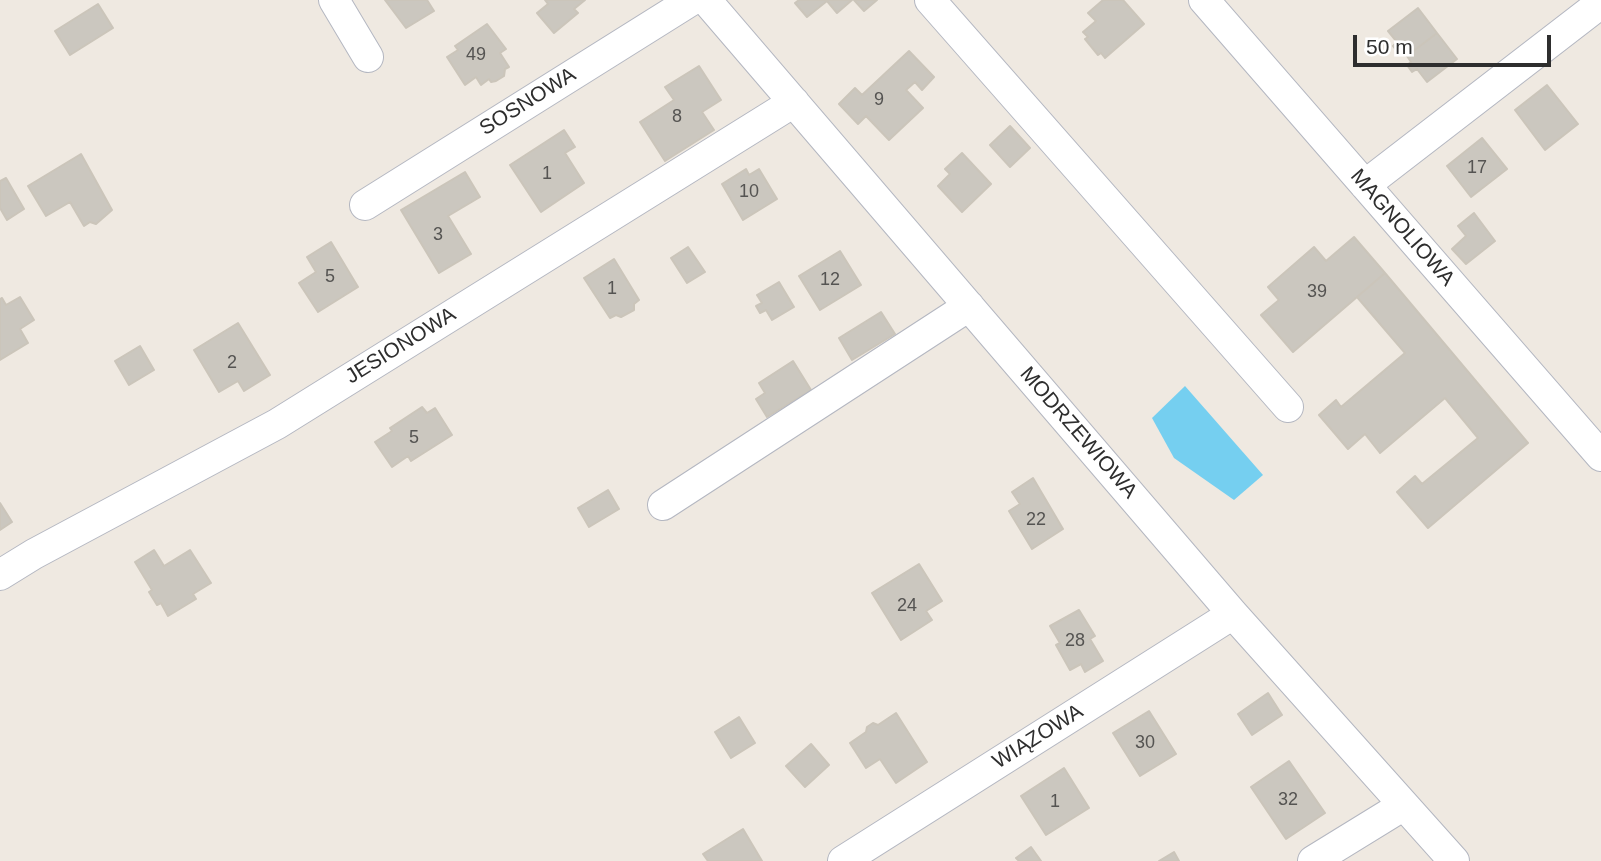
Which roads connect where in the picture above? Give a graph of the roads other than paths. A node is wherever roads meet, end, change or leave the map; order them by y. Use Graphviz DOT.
graph roads {
  1 [pos="334,0"];
  2 [pos="692,0"];
  3 [pos="706,0"];
  4 [pos="930,0"];
  5 [pos="1204,0"];
  6 [pos="1601,4"];
  7 [pos="368,57"];
  8 [pos="794,102"];
  9 [pos="1365,185"];
  10 [pos="365,205"];
  11 [pos="969,306"];
  12 [pos="1288,407"];
  13 [pos="1601,456"];
  14 [pos="663,505"];
  15 [pos="0,575"];
  16 [pos="1233,614"];
  17 [pos="1404,805"];
  18 [pos="843,861"];
  19 [pos="1313,861"];
  20 [pos="1454,861"];
  1 -- 7 [label="street"];
  2 -- 10 [label="street, SOSNOWA"];
  3 -- 8 [label="street, MODRZEWIOWA"];
  4 -- 12 [label="street"];
  5 -- 9 [label="street, MAGNOLIOWA"];
  6 -- 9 [label="street"];
  8 -- 11 [label="street, MODRZEWIOWA"];
  8 -- 15 [label="street, JESIONOWA"];
  9 -- 13 [label="street, MAGNOLIOWA"];
  11 -- 14 [label="street"];
  11 -- 16 [label="street, MODRZEWIOWA"];
  16 -- 17 [label="street, MODRZEWIOWA"];
  16 -- 18 [label="street, WIĄZOWA"];
  17 -- 19 [label="street"];
  17 -- 20 [label="street, MODRZEWIOWA"];
}
